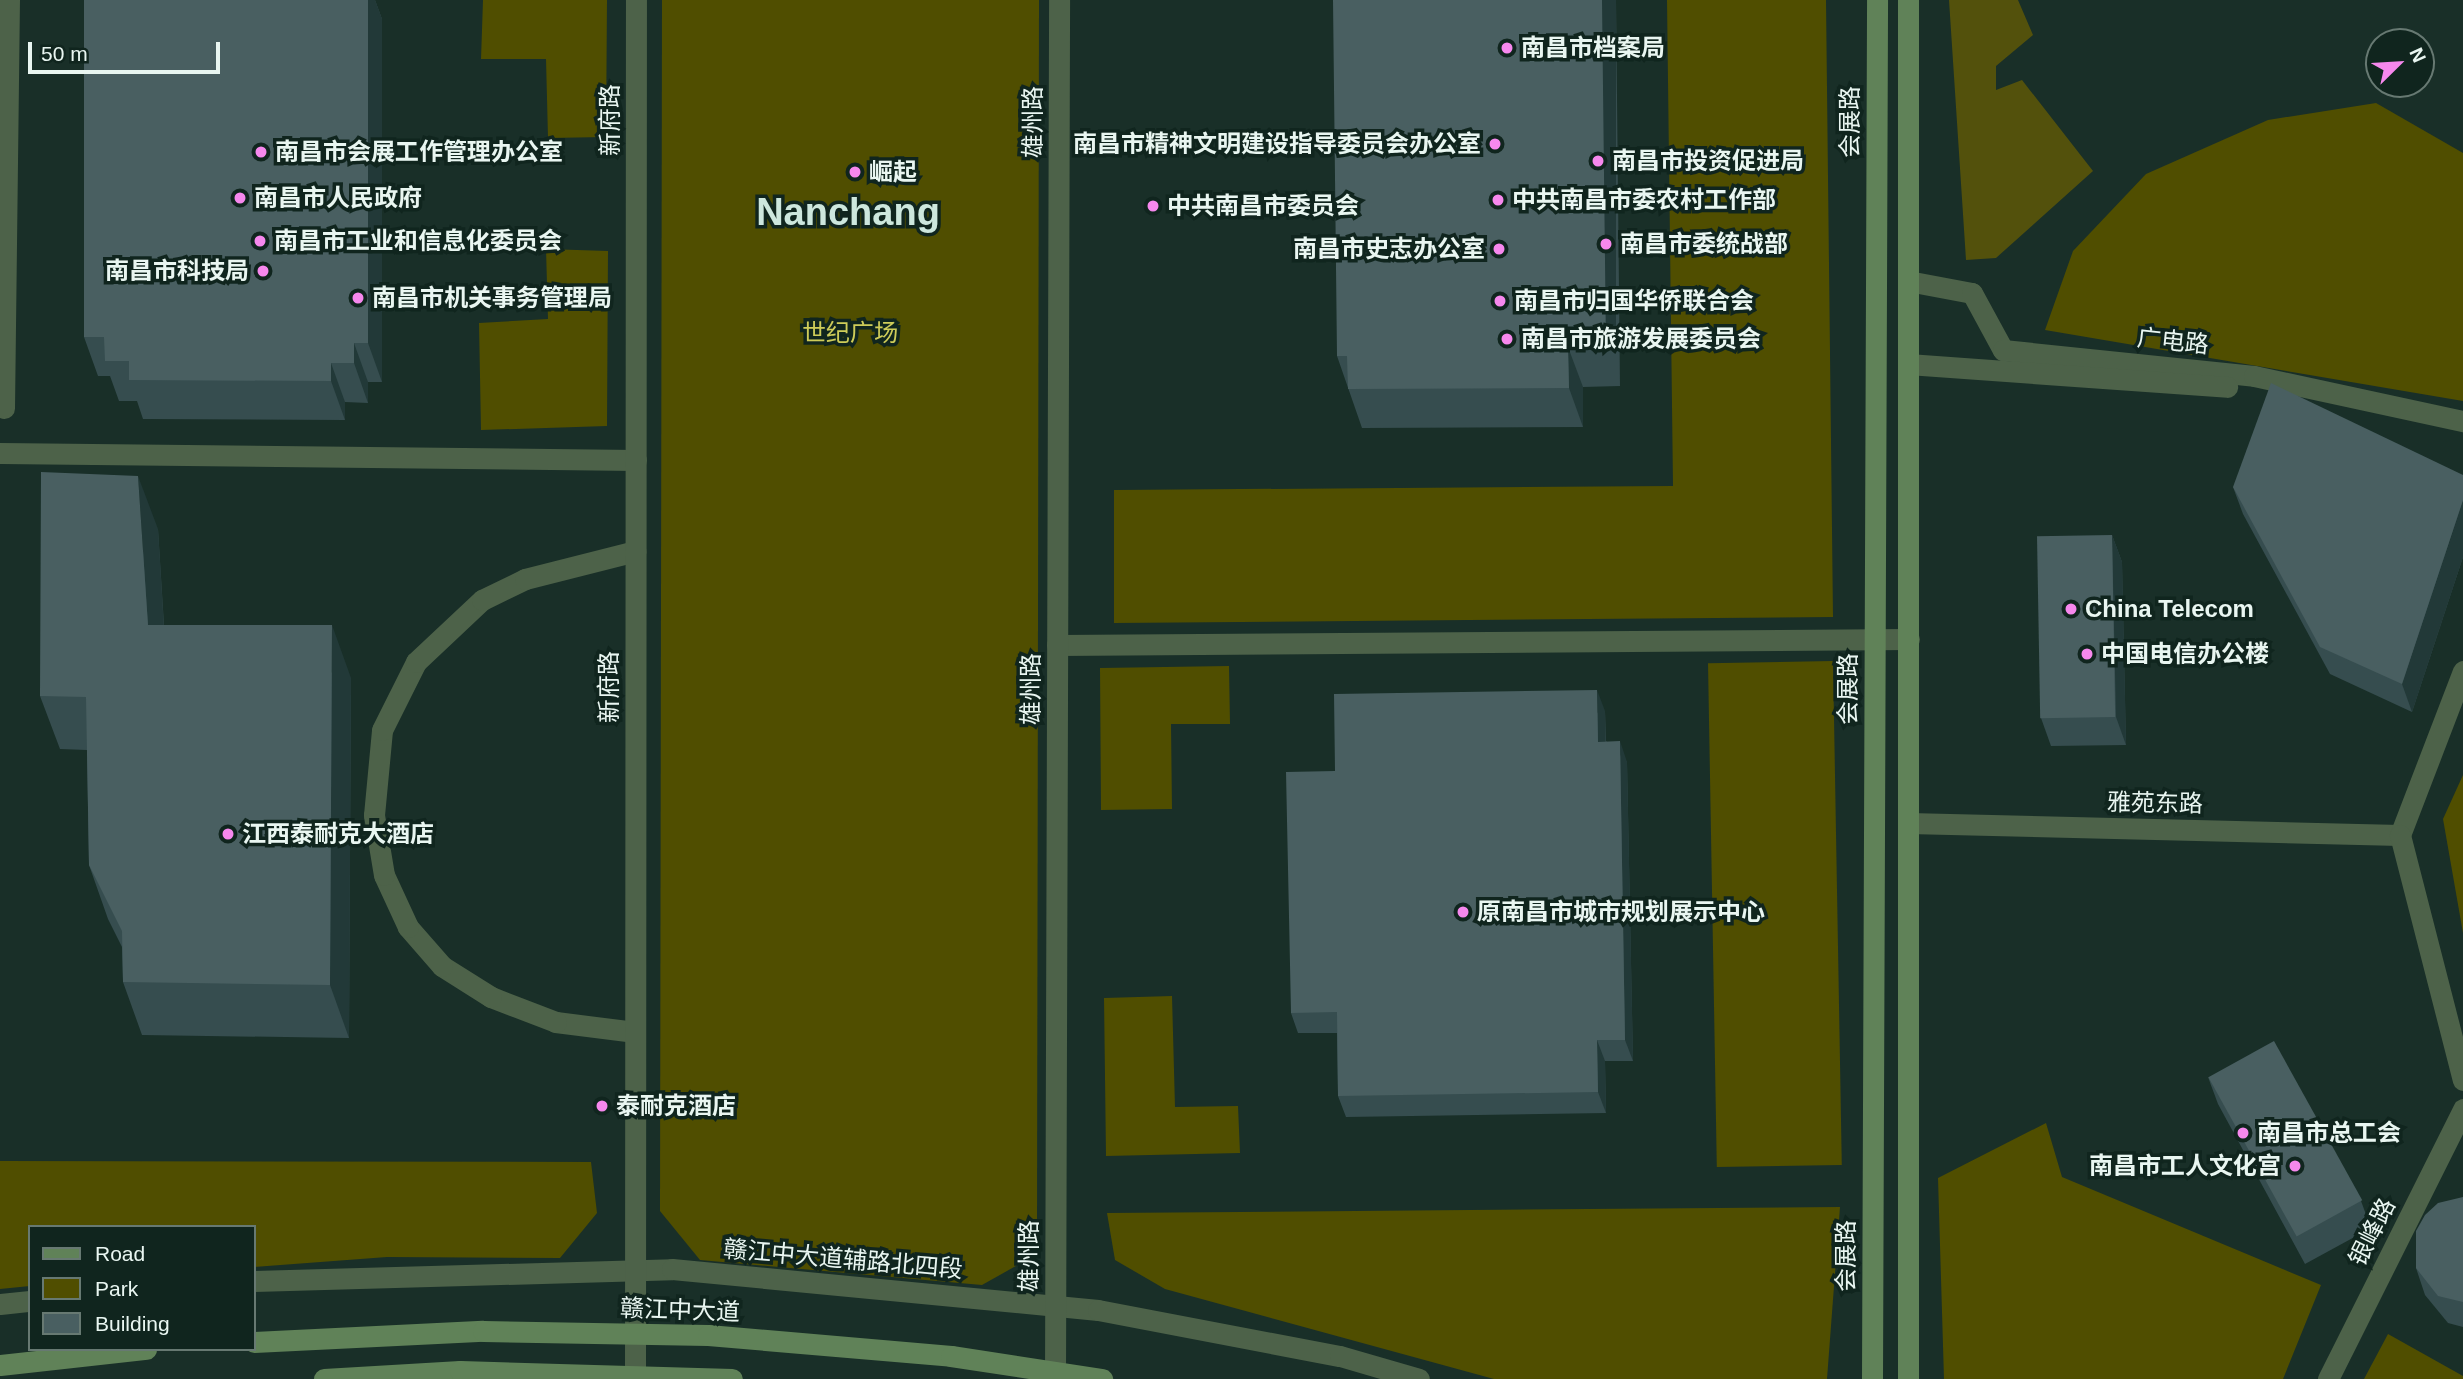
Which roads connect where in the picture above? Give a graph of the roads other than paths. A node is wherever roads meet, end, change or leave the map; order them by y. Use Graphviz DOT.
graph roads {
  1 [pos="9,0"];
  2 [pos="636,0"];
  3 [pos="1059,0"];
  4 [pos="1877,0"];
  5 [pos="1908,0"];
  6 [pos="1908,281"];
  7 [pos="1908,364"];
  8 [pos="4,408"];
  9 [pos="2463,421"];
  10 [pos="2463,434"];
  11 [pos="0,453"];
  12 [pos="636,460"];
  13 [pos="636,551"];
  14 [pos="1875,639"];
  15 [pos="1909,639"];
  16 [pos="1057,645"];
  17 [pos="2463,671"];
  18 [pos="1908,823"];
  19 [pos="2400,835"];
  20 [pos="635,1032"];
  21 [pos="2463,1080"];
  22 [pos="2463,1109"];
  23 [pos="635,1270"];
  24 [pos="256,1280"];
  25 [pos="28,1301"];
  26 [pos="0,1304"];
  27 [pos="1055,1306"];
  28 [pos="635,1334"];
  29 [pos="256,1342"];
  30 [pos="128,1351"];
  31 [pos="0,1365"];
  32 [pos="635,1374"];
  33 [pos="1055,1376"];
  34 [pos="324,1379"];
  35 [pos="732,1379"];
  36 [pos="1102,1379"];
  37 [pos="1419,1379"];
  38 [pos="1872,1379"];
  39 [pos="1908,1379"];
  40 [pos="2328,1379"];
  1 -- 8 [label="street"];
  2 -- 12 [label="street, 新府路"];
  3 -- 16 [label="street, 雄州路"];
  4 -- 14 [label="main road, 会展路"];
  5 -- 6 [label="main road"];
  6 -- 7 [label="main road"];
  6 -- 9 [label="street, 广电路"];
  7 -- 10 [label="street, 广电路"];
  7 -- 15 [label="main road"];
  11 -- 12 [label="street"];
  12 -- 13 [label="street, 新府路"];
  13 -- 20 [label="street, 新府路"];
  13 -- 20 [label="street"];
  14 -- 15 [label="street"];
  14 -- 16 [label="street"];
  14 -- 38 [label="main road, 会展路"];
  15 -- 18 [label="main road"];
  16 -- 27 [label="street, 雄州路"];
  17 -- 19 [label="street"];
  18 -- 19 [label="street, 雅苑东路"];
  18 -- 39 [label="main road"];
  19 -- 21 [label="street"];
  20 -- 23 [label="street, 新府路"];
  22 -- 40 [label="street, 银峰路"];
  23 -- 24 [label="street, 赣江中大道辅路北四段"];
  23 -- 27 [label="street, 赣江中大道辅路北四段"];
  23 -- 28 [label="street, 新府路"];
  25 -- 26 [label="street"];
  27 -- 33 [label="street, 雄州路"];
  27 -- 37 [label="street, 赣江中大道辅路北四段"];
  28 -- 29 [label="main road, 赣江中大道"];
  28 -- 32 [label="street, 新府路"];
  28 -- 33 [label="main road, 赣江中大道"];
  30 -- 31 [label="main road"];
  32 -- 34 [label="main road"];
  32 -- 35 [label="main road"];
  33 -- 36 [label="main road, 赣江中大道"];
}
